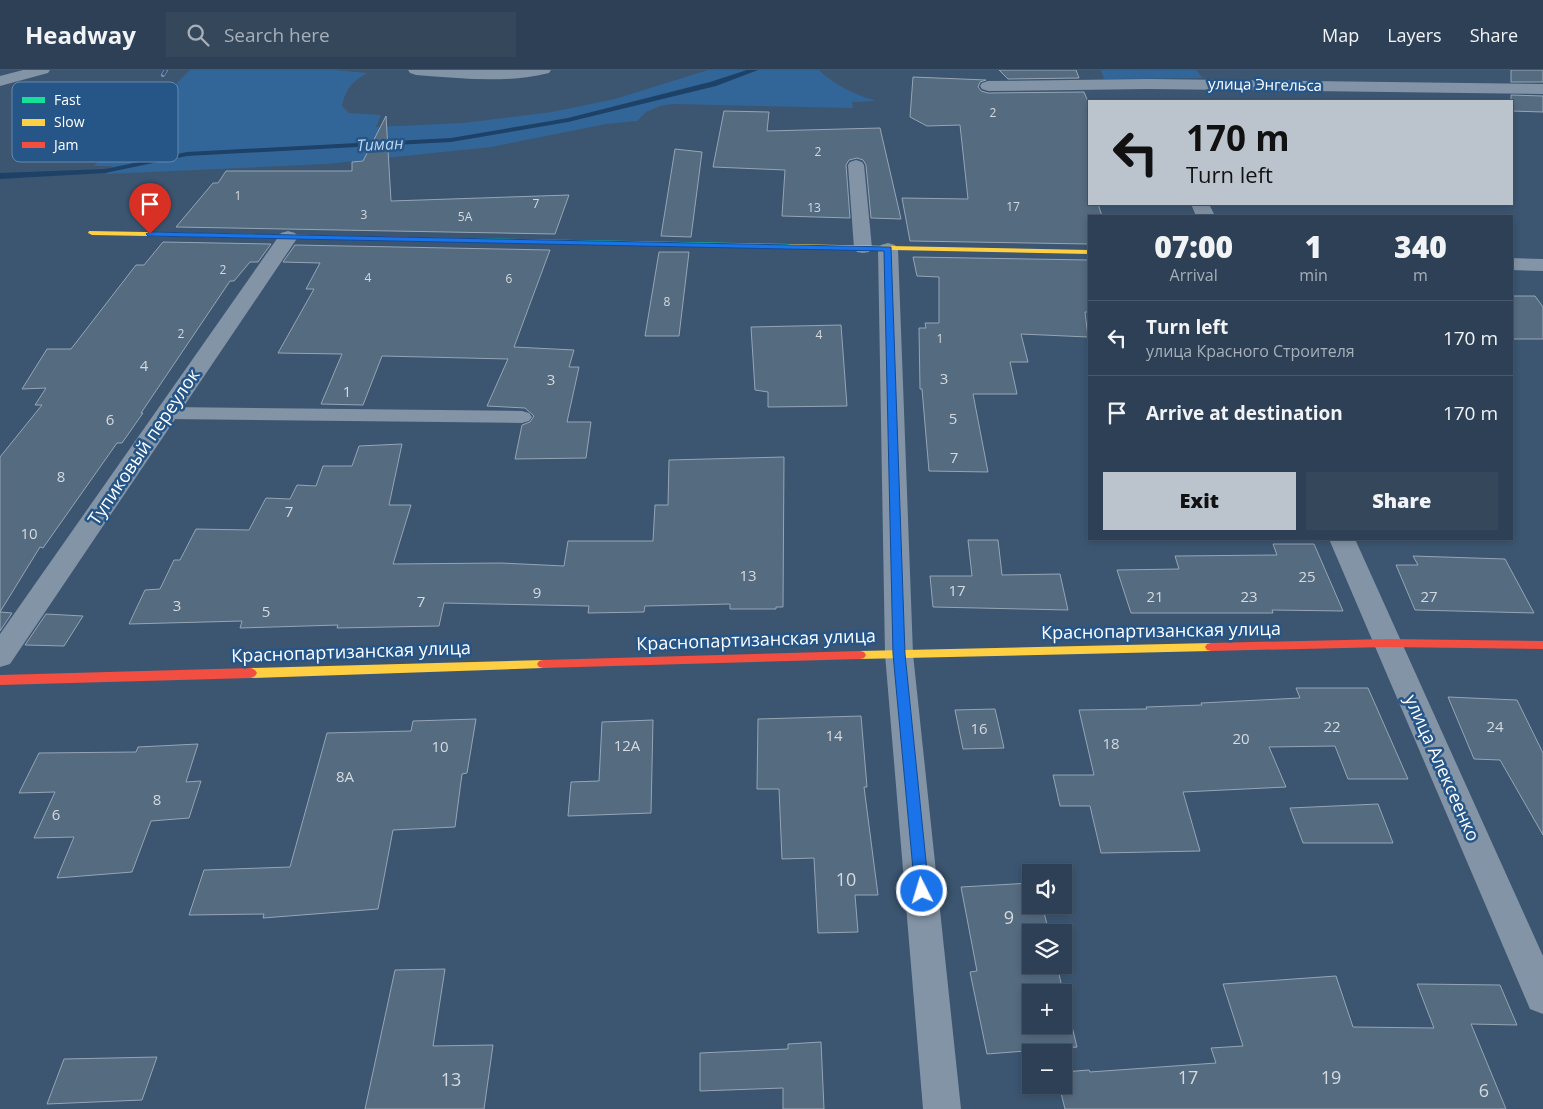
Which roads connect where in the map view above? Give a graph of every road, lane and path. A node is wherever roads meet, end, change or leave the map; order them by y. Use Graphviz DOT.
graph roads {
  1 [pos="42,70"];
  2 [pos="416,70"];
  3 [pos="543,70"];
  4 [pos="0,81"];
  5 [pos="1148,84"];
  6 [pos="988,86"];
  7 [pos="1543,89"];
  8 [pos="1156,100"];
  9 [pos="856,165"];
  10 [pos="92,233"];
  11 [pos="288,237"];
  12 [pos="876,248"];
  13 [pos="1088,252"];
  14 [pos="1513,264"];
  15 [pos="1543,265"];
  16 [pos="168,413"];
  17 [pos="522,418"];
  18 [pos="1342,540"];
  19 [pos="1386,643"];
  20 [pos="1543,646"];
  21 [pos="899,654"];
  22 [pos="0,656"];
  23 [pos="0,680"];
  24 [pos="1543,997"];
  25 [pos="942,1109"];
  1 -- 4 [label="street"];
  2 -- 3 [label="street"];
  5 -- 6 [label="street, улица Энгельса"];
  5 -- 7 [label="street, улица Энгельса"];
  5 -- 8 [label="street"];
  9 -- 12 [label="lane"];
  10 -- 11 [label="street"];
  11 -- 12 [label="street"];
  11 -- 16 [label="street, Тупиковый переулок"];
  12 -- 13 [label="street"];
  12 -- 21 [label="street"];
  14 -- 15 [label="street"];
  16 -- 17 [label="lane"];
  16 -- 22 [label="street, Тупиковый переулок"];
  18 -- 19 [label="street, улица Алексеенко"];
  19 -- 20 [label="street, Краснопартизанская улица"];
  19 -- 21 [label="street, Краснопартизанская улица"];
  19 -- 24 [label="street, улица Алексеенко"];
  21 -- 23 [label="street, Краснопартизанская улица"];
  21 -- 25 [label="street"];
}
